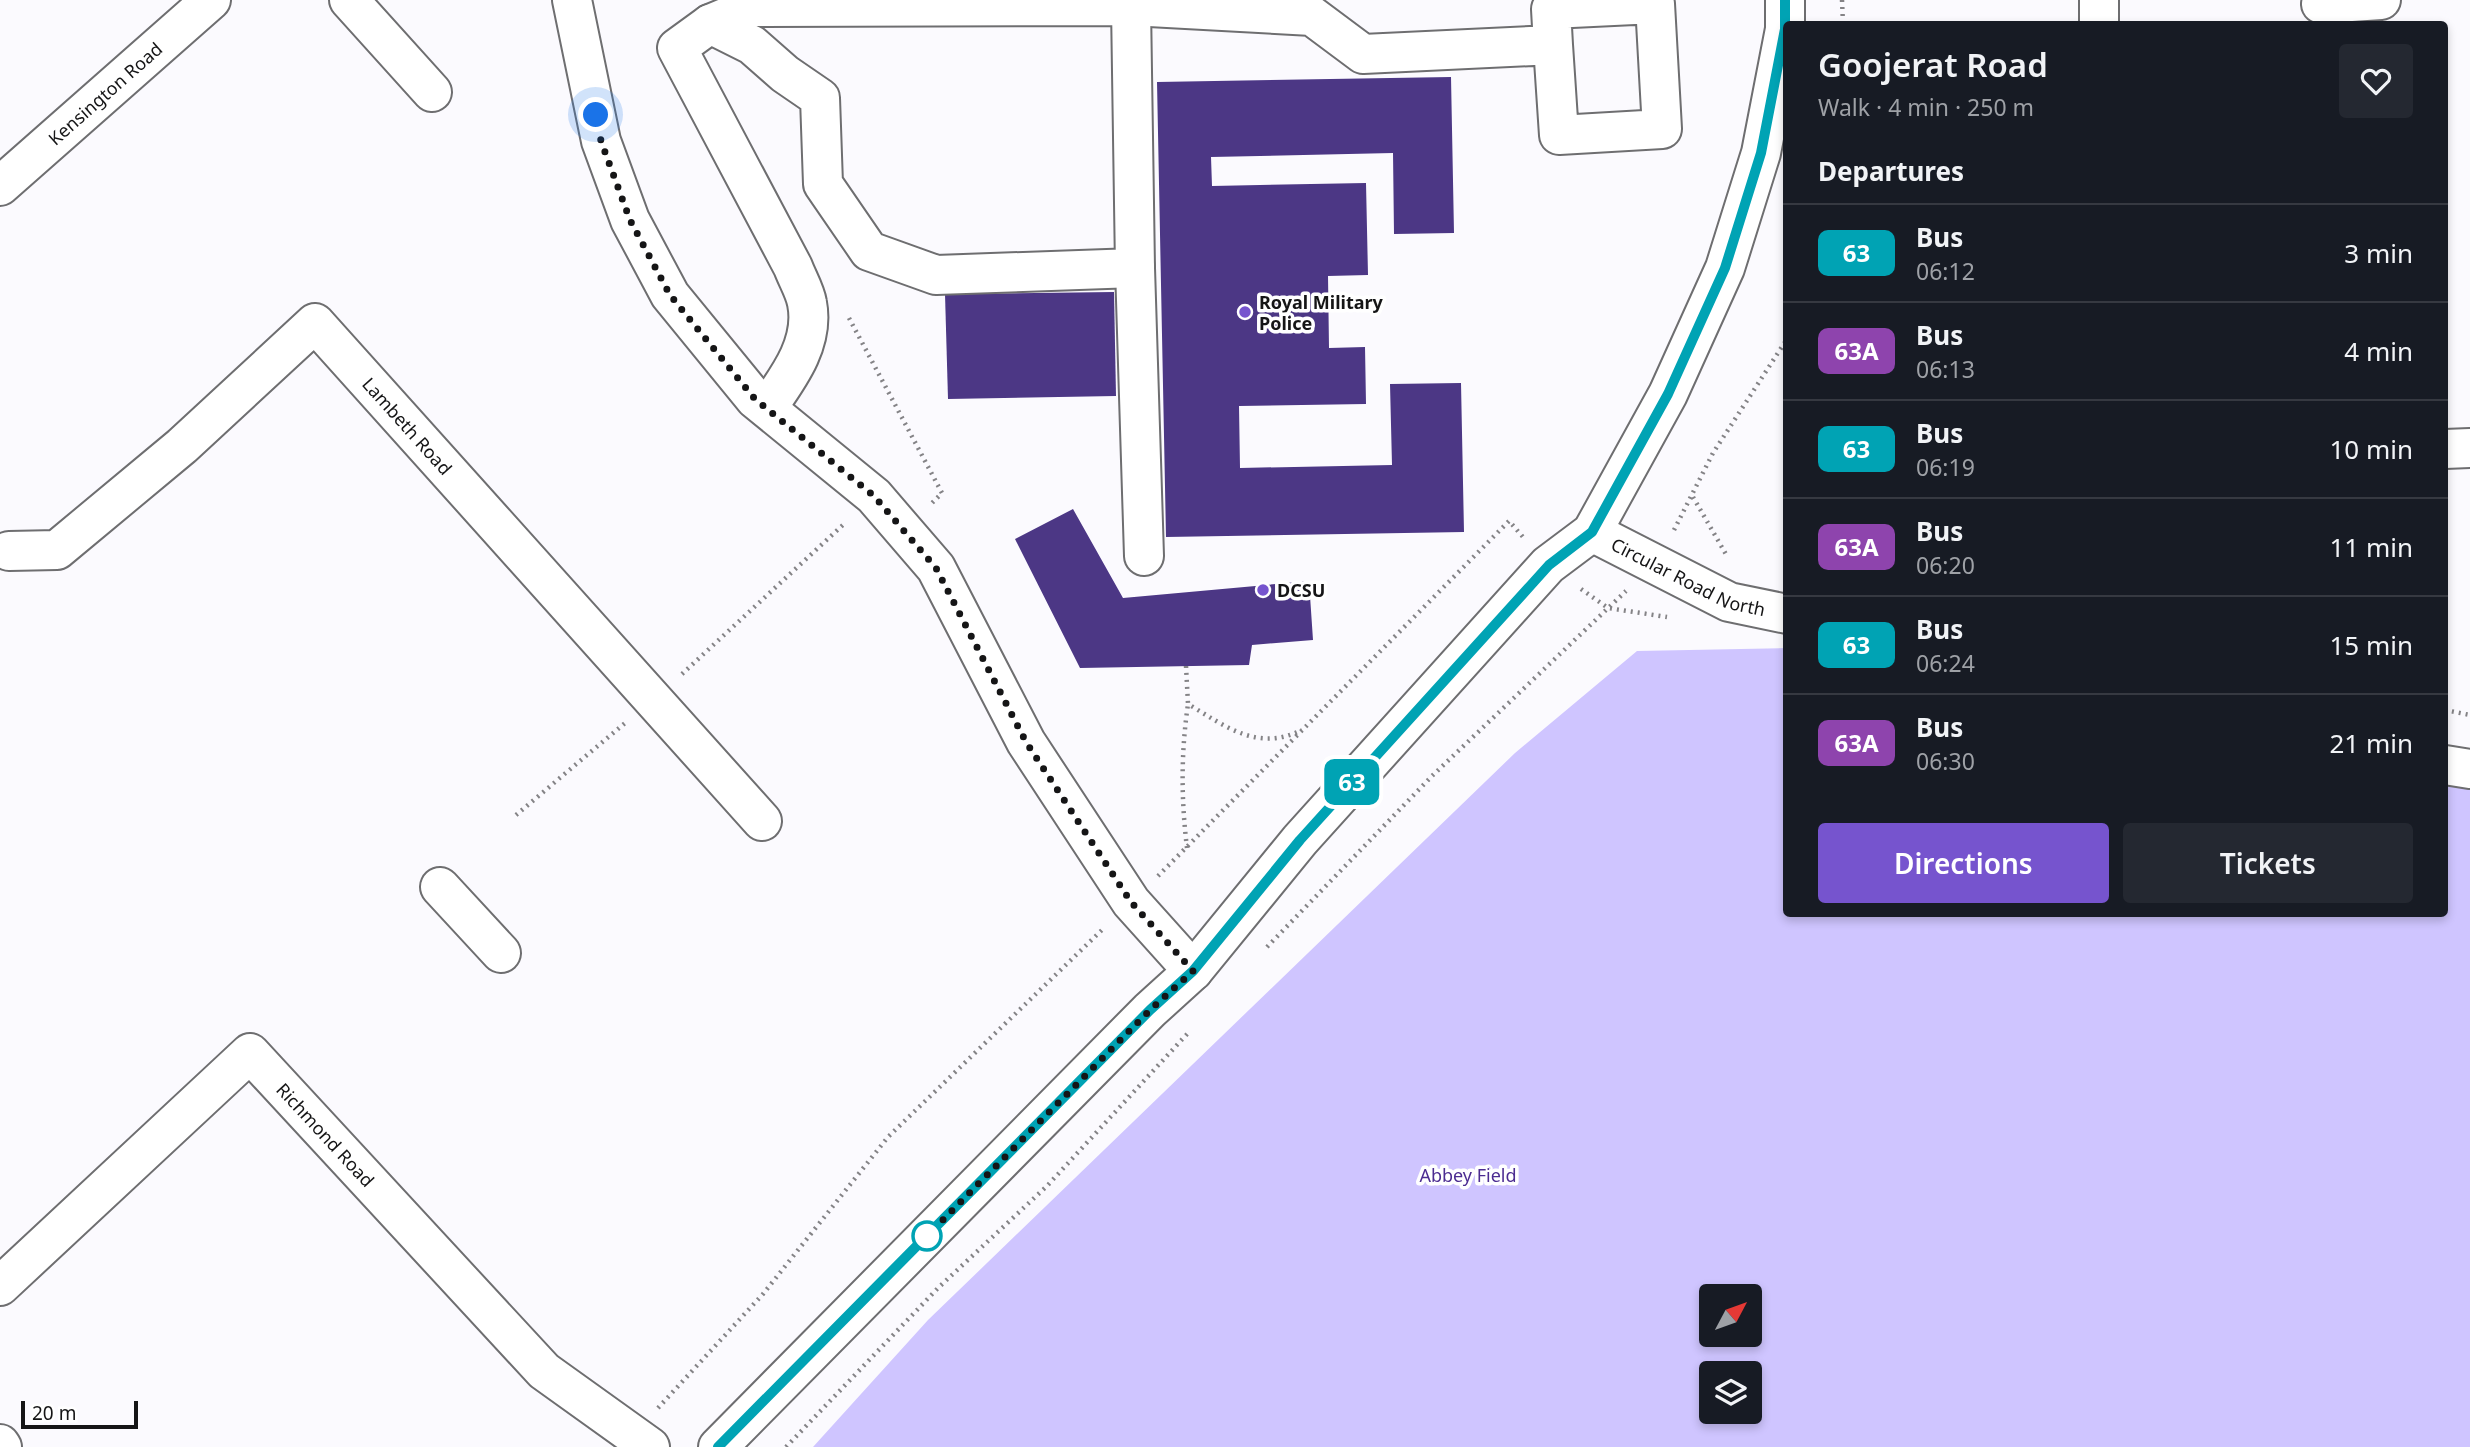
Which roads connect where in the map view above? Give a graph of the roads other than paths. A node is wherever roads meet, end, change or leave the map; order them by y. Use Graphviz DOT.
graph roads {
  1 [pos="211,0"];
  2 [pos="349,0"];
  3 [pos="572,0"];
  4 [pos="2099,0"];
  5 [pos="2381,0"];
  6 [pos="2320,4"];
  7 [pos="1131,6"];
  8 [pos="2099,21"];
  9 [pos="710,24"];
  10 [pos="1783,36"];
  11 [pos="1553,46"];
  12 [pos="432,92"];
  13 [pos="0,186"];
  14 [pos="1135,268"];
  15 [pos="767,408"];
  16 [pos="2470,448"];
  17 [pos="2448,449"];
  18 [pos="1592,532"];
  19 [pos="3,549"];
  20 [pos="1144,556"];
  21 [pos="1783,613"];
  22 [pos="2448,765"];
  23 [pos="2470,769"];
  24 [pos="762,821"];
  25 [pos="440,887"];
  26 [pos="502,953"];
  27 [pos="1193,971"];
  28 [pos="0,1286"];
  29 [pos="641,1441"];
  30 [pos="718,1447"];
  1 -- 13 [label="street, Kensington Road"];
  2 -- 12 [label="street"];
  3 -- 15 [label="street"];
  4 -- 8 [label="street"];
  5 -- 6 [label="street"];
  7 -- 9 [label="street"];
  7 -- 11 [label="street"];
  7 -- 14 [label="street"];
  9 -- 14 [label="street"];
  9 -- 15 [label="street"];
  10 -- 18 [label="street"];
  14 -- 20 [label="street"];
  15 -- 27 [label="street"];
  16 -- 17 [label="street"];
  18 -- 21 [label="street, Circular Road North"];
  18 -- 27 [label="street"];
  19 -- 24 [label="street, Lambeth Road"];
  22 -- 23 [label="street"];
  25 -- 26 [label="street"];
  27 -- 30 [label="street"];
  28 -- 29 [label="street, Richmond Road"];
}
